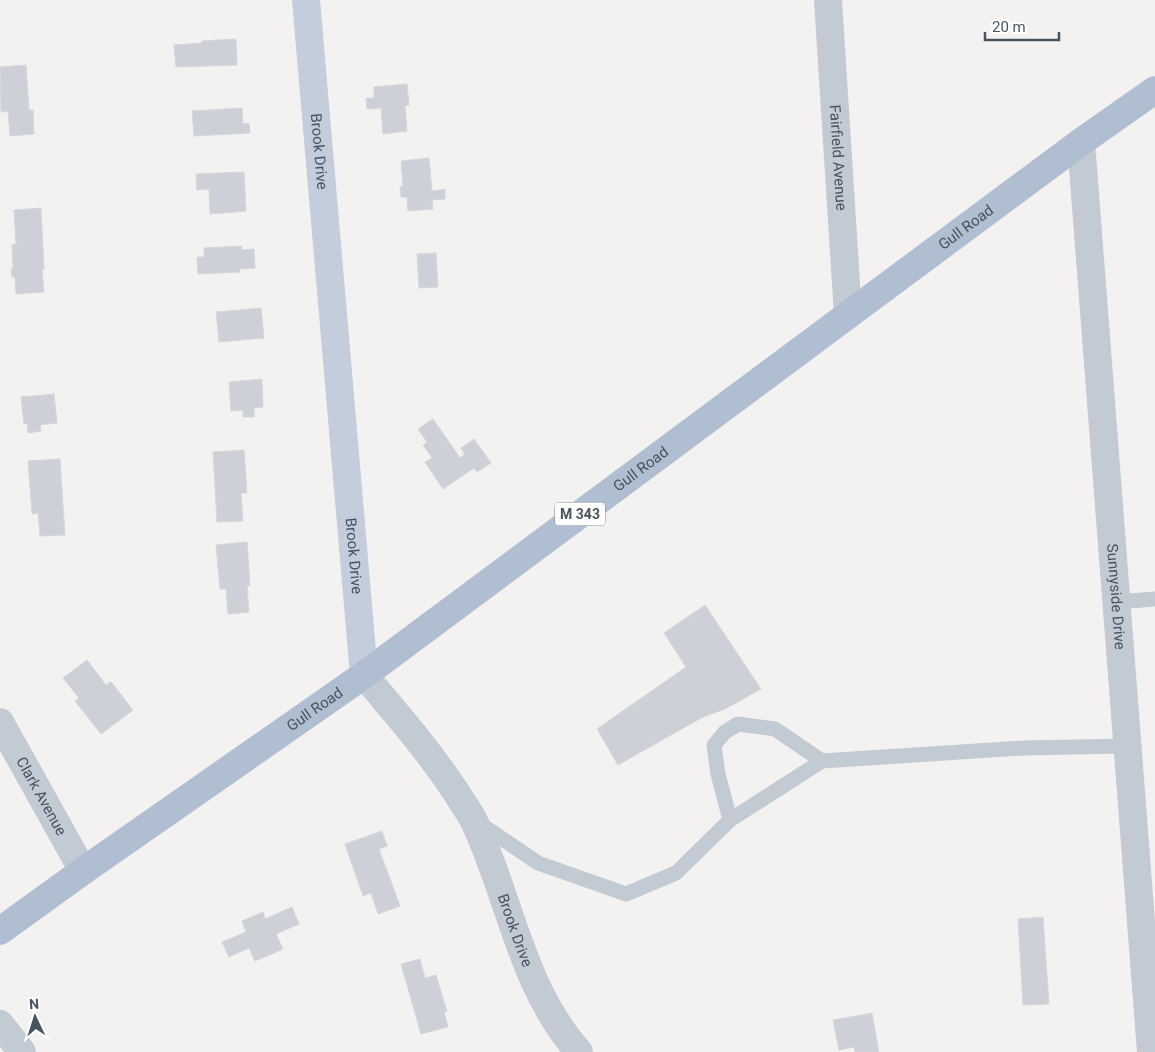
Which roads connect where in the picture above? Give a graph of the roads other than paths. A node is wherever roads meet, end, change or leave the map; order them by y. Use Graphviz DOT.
graph roads {
  1 [pos="306,0"];
  2 [pos="828,0"];
  3 [pos="1155,90"];
  4 [pos="1081,142"];
  5 [pos="848,315"];
  6 [pos="1155,599"];
  7 [pos="1117,602"];
  8 [pos="364,675"];
  9 [pos="0,722"];
  10 [pos="1128,746"];
  11 [pos="822,761"];
  12 [pos="474,820"];
  13 [pos="730,820"];
  14 [pos="83,871"];
  15 [pos="0,931"];
  16 [pos="1151,994"];
  17 [pos="0,1024"];
  18 [pos="22,1052"];
  19 [pos="579,1052"];
  20 [pos="1150,1052"];
  1 -- 8 [label="street, Brook Drive"];
  2 -- 5 [label="street, Fairfield Avenue"];
  3 -- 4 [label="main road, Gull Road / M 343"];
  4 -- 5 [label="main road, Gull Road / M 343"];
  4 -- 7 [label="street, Sunnyside Drive"];
  5 -- 8 [label="main road, Gull Road / M 343"];
  6 -- 7 [label="lane"];
  7 -- 10 [label="street, Sunnyside Drive"];
  8 -- 12 [label="street, Brook Drive"];
  8 -- 14 [label="main road, Gull Road / M 343"];
  9 -- 14 [label="street, Clark Avenue"];
  10 -- 11 [label="lane"];
  10 -- 16 [label="street, Sunnyside Drive"];
  11 -- 13 [label="lane"];
  11 -- 13 [label="lane"];
  12 -- 13 [label="lane"];
  12 -- 19 [label="street, Brook Drive"];
  14 -- 15 [label="main road, Gull Road / M 343"];
  16 -- 20 [label="street, Sunnyside Drive"];
  17 -- 18 [label="street"];
}
